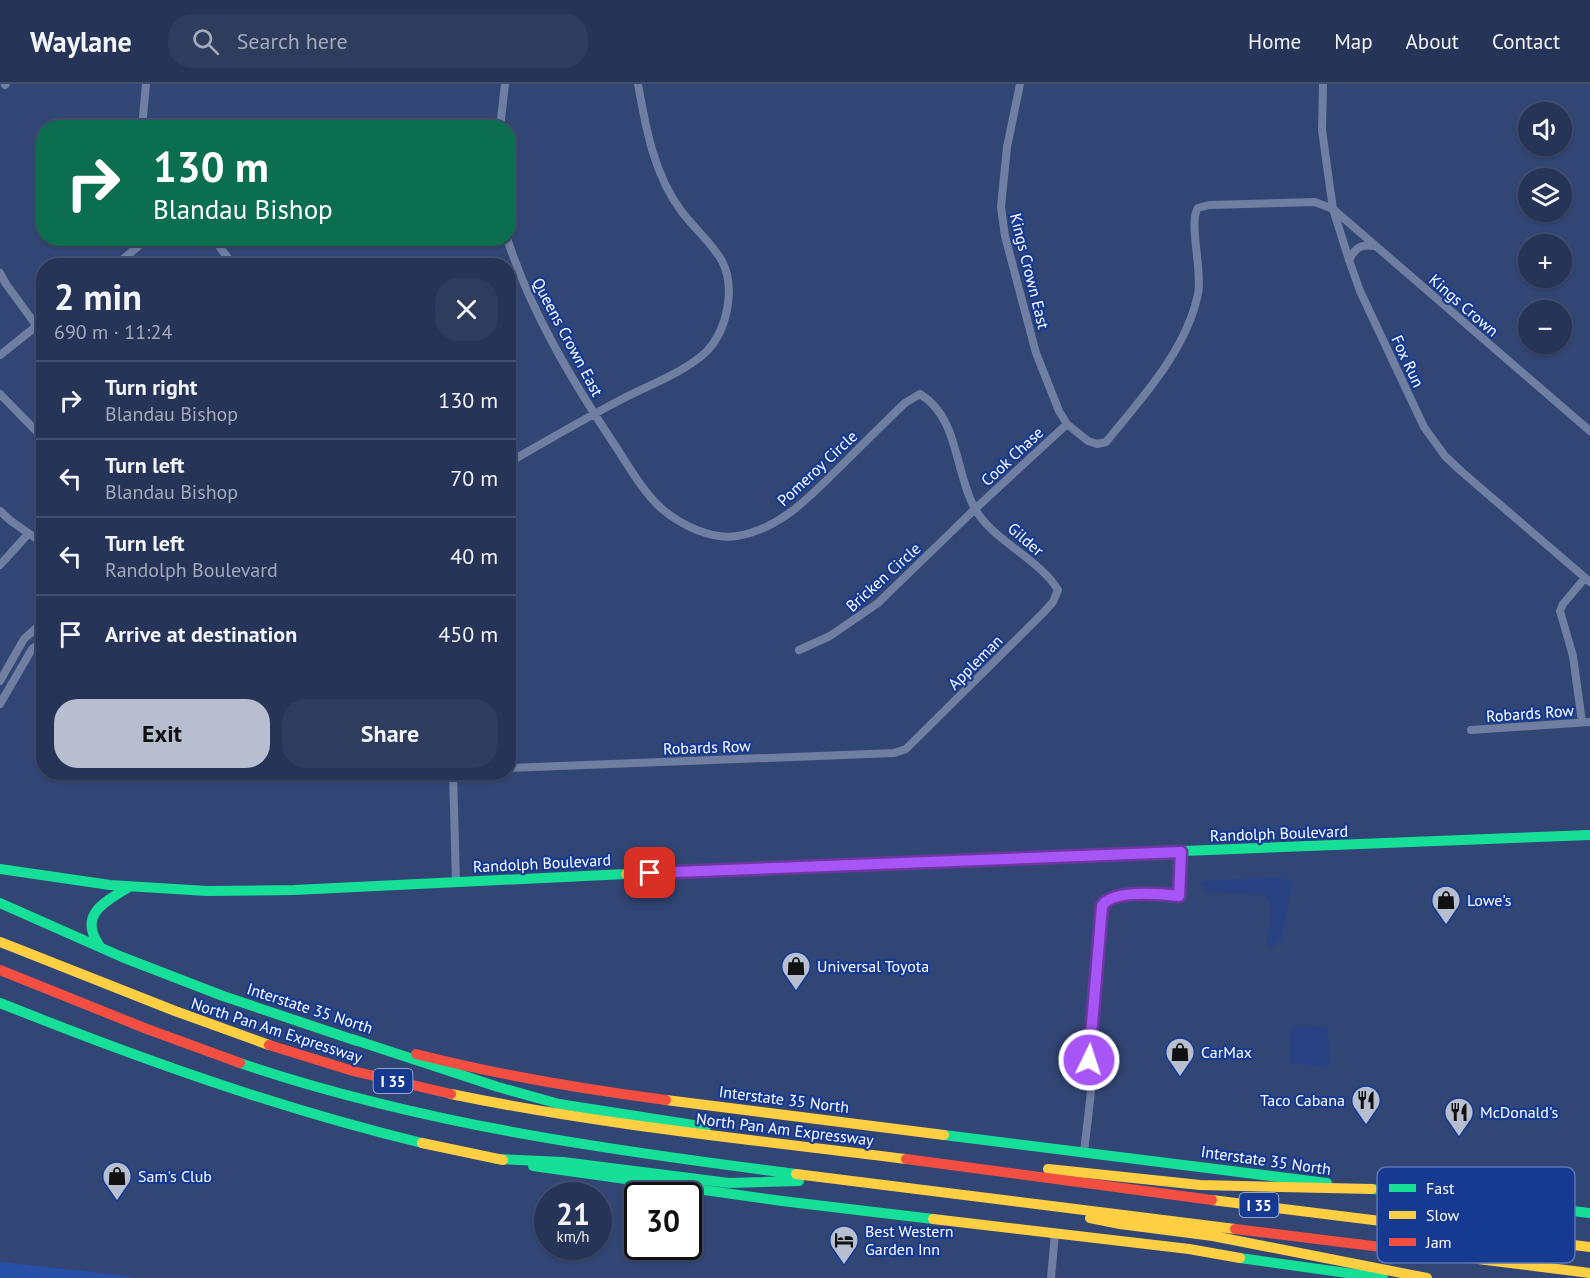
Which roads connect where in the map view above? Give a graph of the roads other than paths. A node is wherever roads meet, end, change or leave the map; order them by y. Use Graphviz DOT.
graph roads {
  1 [pos="146,84"];
  2 [pos="505,84"];
  3 [pos="638,84"];
  4 [pos="1020,84"];
  5 [pos="1323,84"];
  6 [pos="143,120"];
  7 [pos="502,120"];
  8 [pos="1333,209"];
  9 [pos="139,246"];
  10 [pos="1376,246"];
  11 [pos="124,258"];
  12 [pos="1349,260"];
  13 [pos="516,266"];
  14 [pos="0,273"];
  15 [pos="36,318"];
  16 [pos="36,325"];
  17 [pos="0,355"];
  18 [pos="0,394"];
  19 [pos="594,414"];
  20 [pos="1067,424"];
  21 [pos="36,431"];
  22 [pos="1590,431"];
  23 [pos="516,458"];
  24 [pos="975,509"];
  25 [pos="0,511"];
  26 [pos="28,534"];
  27 [pos="36,539"];
  28 [pos="0,565"];
  29 [pos="1587,580"];
  30 [pos="1058,590"];
  31 [pos="36,628"];
  32 [pos="36,646"];
  33 [pos="799,650"];
  34 [pos="0,681"];
  35 [pos="0,704"];
  36 [pos="1586,722"];
  37 [pos="1471,730"];
  38 [pos="906,748"];
  39 [pos="516,768"];
  40 [pos="453,780"];
  41 [pos="1590,835"];
  42 [pos="1181,852"];
  43 [pos="0,869"];
  44 [pos="456,882"];
  45 [pos="129,886"];
  46 [pos="0,903"];
  47 [pos="0,942"];
  48 [pos="102,948"];
  49 [pos="0,970"];
  50 [pos="0,1003"];
  51 [pos="352,1040"];
  52 [pos="805,1147"];
  53 [pos="1083,1152"];
  54 [pos="497,1159"];
  55 [pos="929,1161"];
  56 [pos="855,1180"];
  57 [pos="1372,1189"];
  58 [pos="1377,1190"];
  59 [pos="983,1196"];
  60 [pos="1575,1211"];
  61 [pos="1590,1213"];
  62 [pos="1377,1220"];
  63 [pos="1055,1233"];
  64 [pos="1575,1245"];
  65 [pos="1377,1246"];
  66 [pos="1590,1247"];
  67 [pos="1511,1263"];
  68 [pos="1590,1273"];
  69 [pos="1051,1278"];
  70 [pos="1383,1278"];
  71 [pos="1427,1278"];
  1 -- 6 [label="street"];
  2 -- 7 [label="street"];
  3 -- 19 [label="street"];
  4 -- 20 [label="street, Kings Crown East"];
  5 -- 8 [label="street, Fox Run"];
  8 -- 10 [label="street, Kings Crown"];
  8 -- 12 [label="street, Fox Run"];
  8 -- 20 [label="street, Kings Crown"];
  9 -- 11 [label="street"];
  10 -- 12 [label="street"];
  10 -- 22 [label="street, Kings Crown"];
  12 -- 29 [label="street, Fox Run"];
  13 -- 19 [label="street, Queens Crown East"];
  14 -- 15 [label="street"];
  16 -- 17 [label="street"];
  18 -- 21 [label="street"];
  19 -- 23 [label="street"];
  19 -- 24 [label="street, Pomeroy Circle"];
  20 -- 24 [label="street, Cook Chase"];
  24 -- 30 [label="street, Gilder"];
  24 -- 33 [label="street, Bricken Circle"];
  25 -- 26 [label="street"];
  26 -- 27 [label="street"];
  26 -- 28 [label="street"];
  29 -- 36 [label="street"];
  30 -- 38 [label="street, Appleman"];
  31 -- 34 [label="street"];
  32 -- 35 [label="street"];
  36 -- 37 [label="street, Robards Row"];
  38 -- 39 [label="street, Robards Row"];
  40 -- 44 [label="street"];
  41 -- 42 [label="main road, Randolph Boulevard"];
  42 -- 44 [label="main road, Randolph Boulevard"];
  42 -- 53 [label="street"];
  43 -- 45 [label="main road, Randolph Boulevard"];
  44 -- 45 [label="main road, Randolph Boulevard"];
  45 -- 48 [label="main road"];
  46 -- 48 [label="main road, Interstate 35 North"];
  47 -- 52 [label="main road, North Pan Am Expressway / I 35"];
  48 -- 51 [label="main road, Interstate 35 North"];
  49 -- 56 [label="main road, I 35"];
  50 -- 54 [label="main road"];
  51 -- 52 [label="main road"];
  51 -- 53 [label="main road, Interstate 35 North"];
  52 -- 55 [label="main road, North Pan Am Expressway / I 35"];
  53 -- 57 [label="main road, Interstate 35 North"];
  54 -- 56 [label="main road"];
  54 -- 63 [label="main road"];
  55 -- 57 [label="main road"];
  55 -- 62 [label="main road, North Pan Am Expressway / I 35"];
  56 -- 59 [label="main road, I 35"];
  57 -- 58 [label="main road, Interstate 35 North"];
  59 -- 65 [label="main road, I 35"];
  59 -- 71 [label="main road"];
  60 -- 61 [label="main road, Interstate 35 North"];
  63 -- 69 [label="street"];
  63 -- 70 [label="main road"];
  64 -- 66 [label="main road, North Pan Am Expressway / I 35"];
  67 -- 68 [label="main road, I 35"];
}
